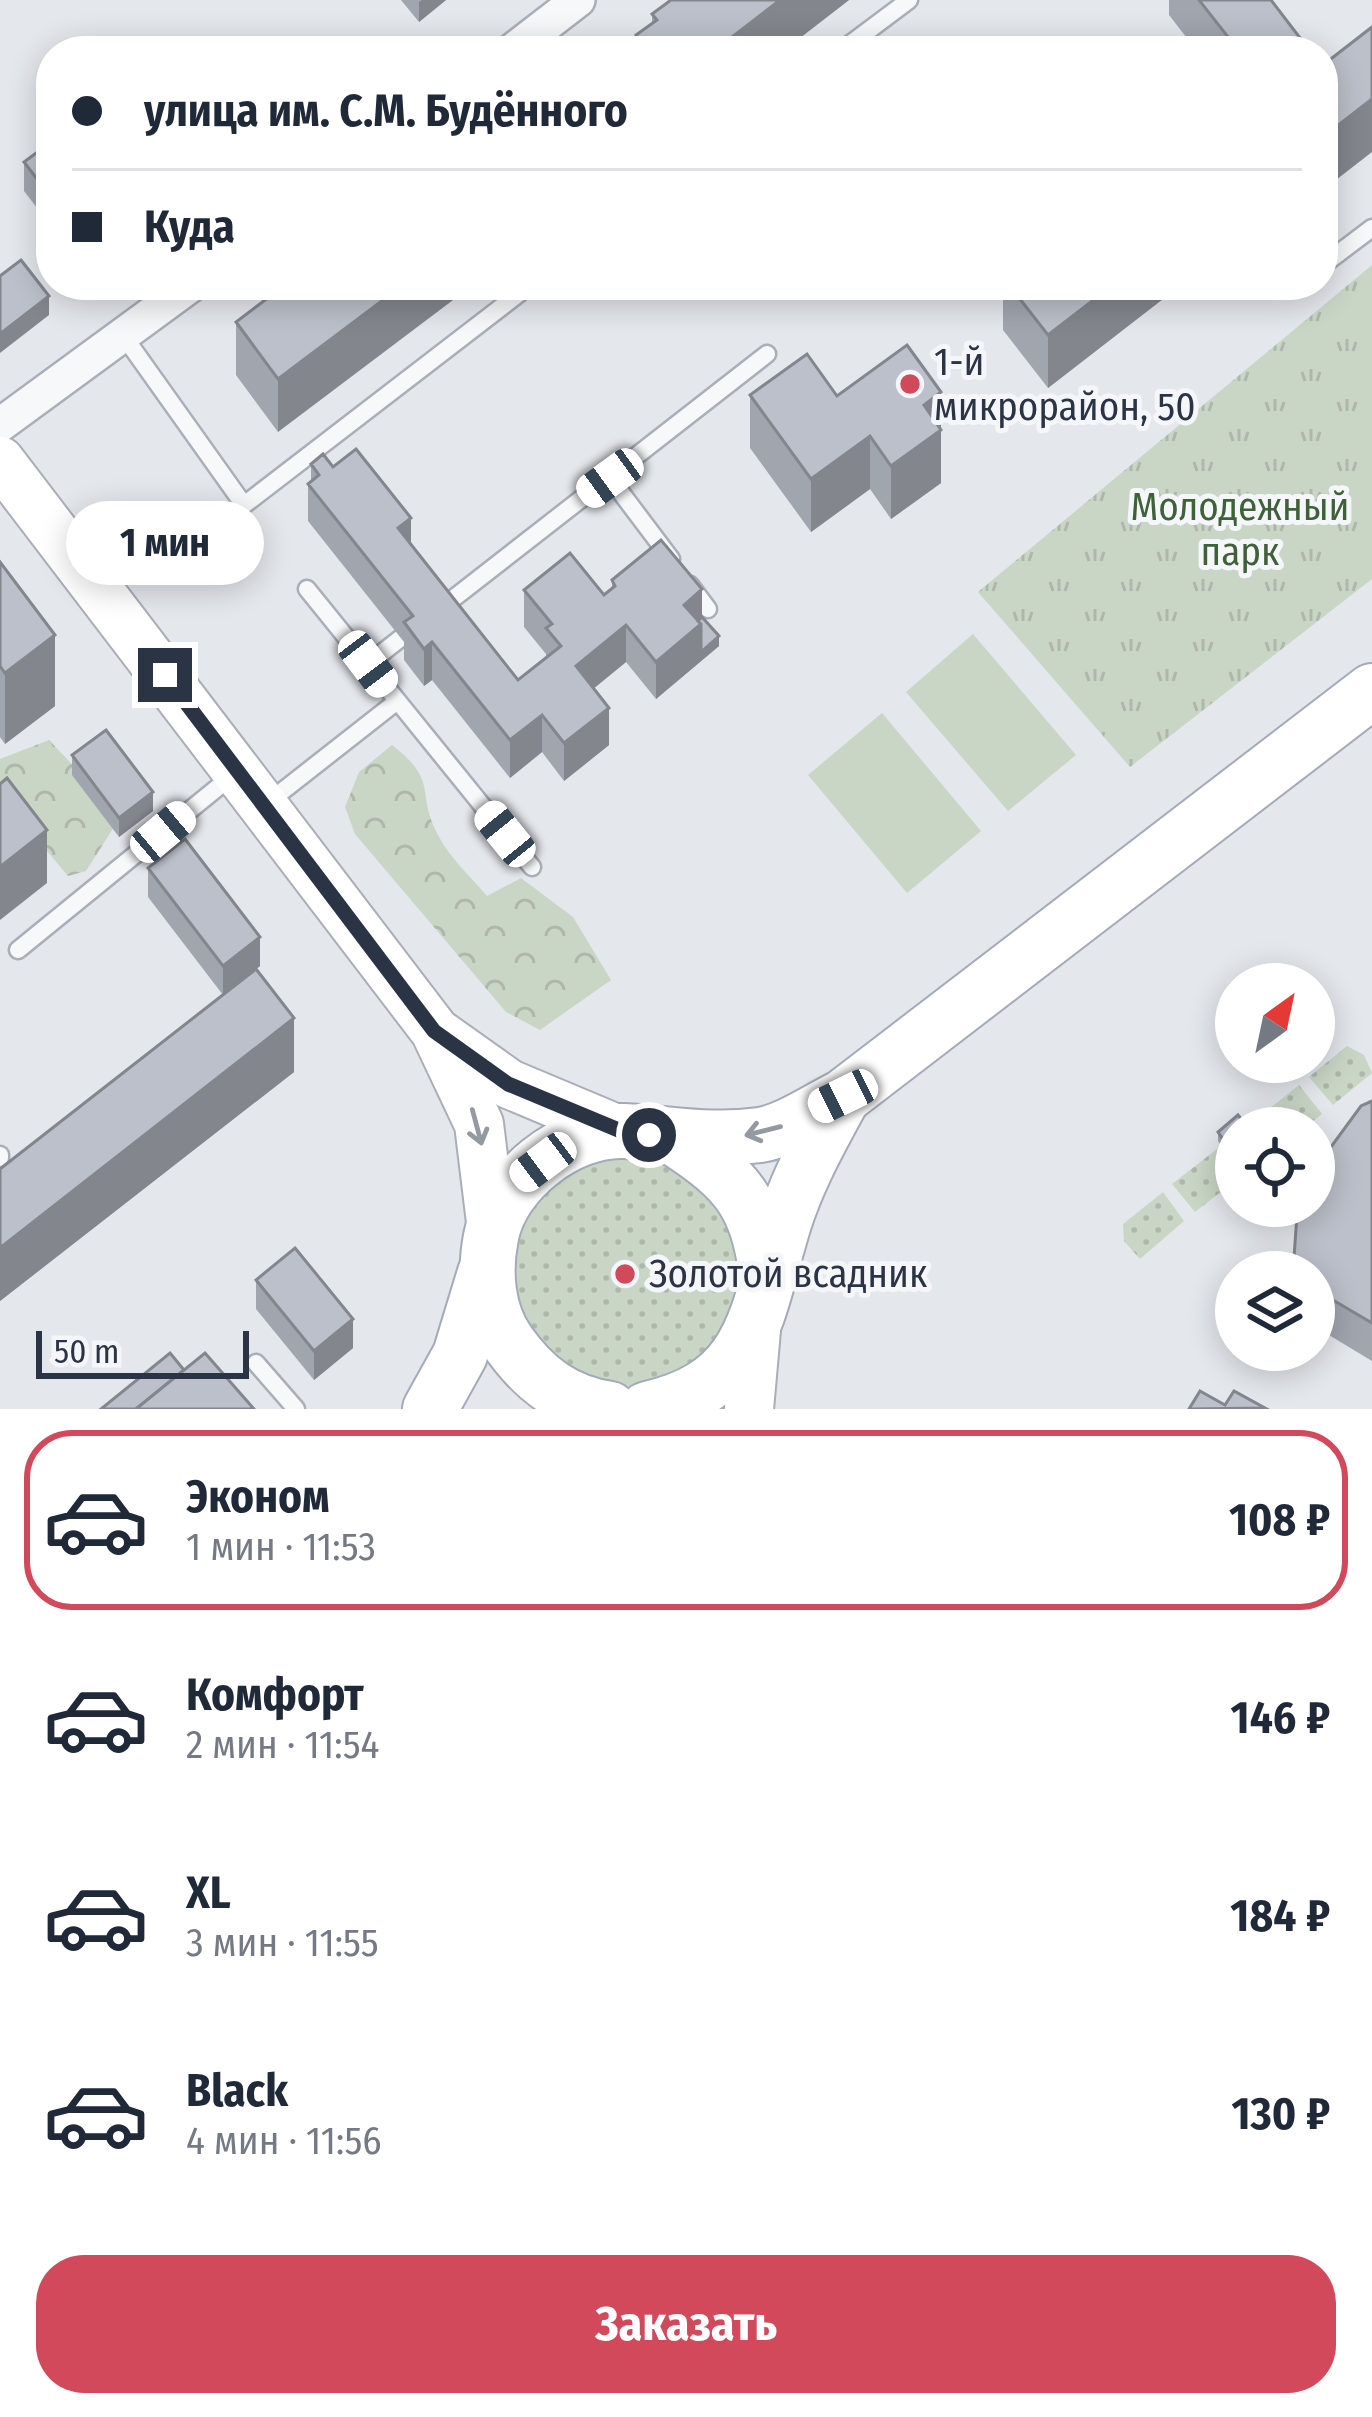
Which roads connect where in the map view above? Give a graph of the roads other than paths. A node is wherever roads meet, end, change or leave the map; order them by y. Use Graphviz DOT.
graph roads {
  1 [pos="578,0"];
  2 [pos="909,0"];
  3 [pos="542,36"];
  4 [pos="862,36"];
  5 [pos="1372,228"];
  6 [pos="1338,254"];
  7 [pos="171,300"];
  8 [pos="510,300"];
  9 [pos="123,335"];
  10 [pos="767,354"];
  11 [pos="0,425"];
  12 [pos="0,461"];
  13 [pos="610,478"];
  14 [pos="307,589"];
  15 [pos="708,609"];
  16 [pos="368,664"];
  17 [pos="1372,691"];
  18 [pos="397,702"];
  19 [pos="252,788"];
  20 [pos="532,867"];
  21 [pos="18,950"];
  22 [pos="434,1031"];
  23 [pos="843,1096"];
  24 [pos="621,1131"];
  25 [pos="677,1140"];
  26 [pos="489,1250"];
  27 [pos="762,1307"];
  28 [pos="256,1363"];
  29 [pos="595,1407"];
  30 [pos="296,1409"];
  31 [pos="430,1409"];
  32 [pos="520,1409"];
  33 [pos="647,1409"];
  34 [pos="749,1409"];
  1 -- 3 [label="street"];
  2 -- 4 [label="lane"];
  5 -- 6 [label="lane"];
  7 -- 9 [label="street"];
  8 -- 9 [label="lane"];
  9 -- 11 [label="street"];
  10 -- 13 [label="lane"];
  12 -- 19 [label="main road"];
  13 -- 15 [label="lane"];
  13 -- 16 [label="lane"];
  14 -- 16 [label="lane"];
  16 -- 18 [label="lane"];
  17 -- 23 [label="main road"];
  18 -- 19 [label="lane"];
  18 -- 20 [label="lane"];
  19 -- 21 [label="lane"];
  19 -- 22 [label="main road"];
  22 -- 24 [label="main road"];
  22 -- 26 [label="main road, one-way"];
  23 -- 25 [label="main road, one-way"];
  23 -- 27 [label="main road"];
  24 -- 25 [label="main road"];
  24 -- 26 [label="main road"];
  25 -- 27 [label="main road"];
  26 -- 29 [label="main road"];
  26 -- 31 [label="main road"];
  27 -- 33 [label="main road"];
  27 -- 34 [label="main road"];
  28 -- 30 [label="lane"];
  29 -- 32 [label="main road"];
}
